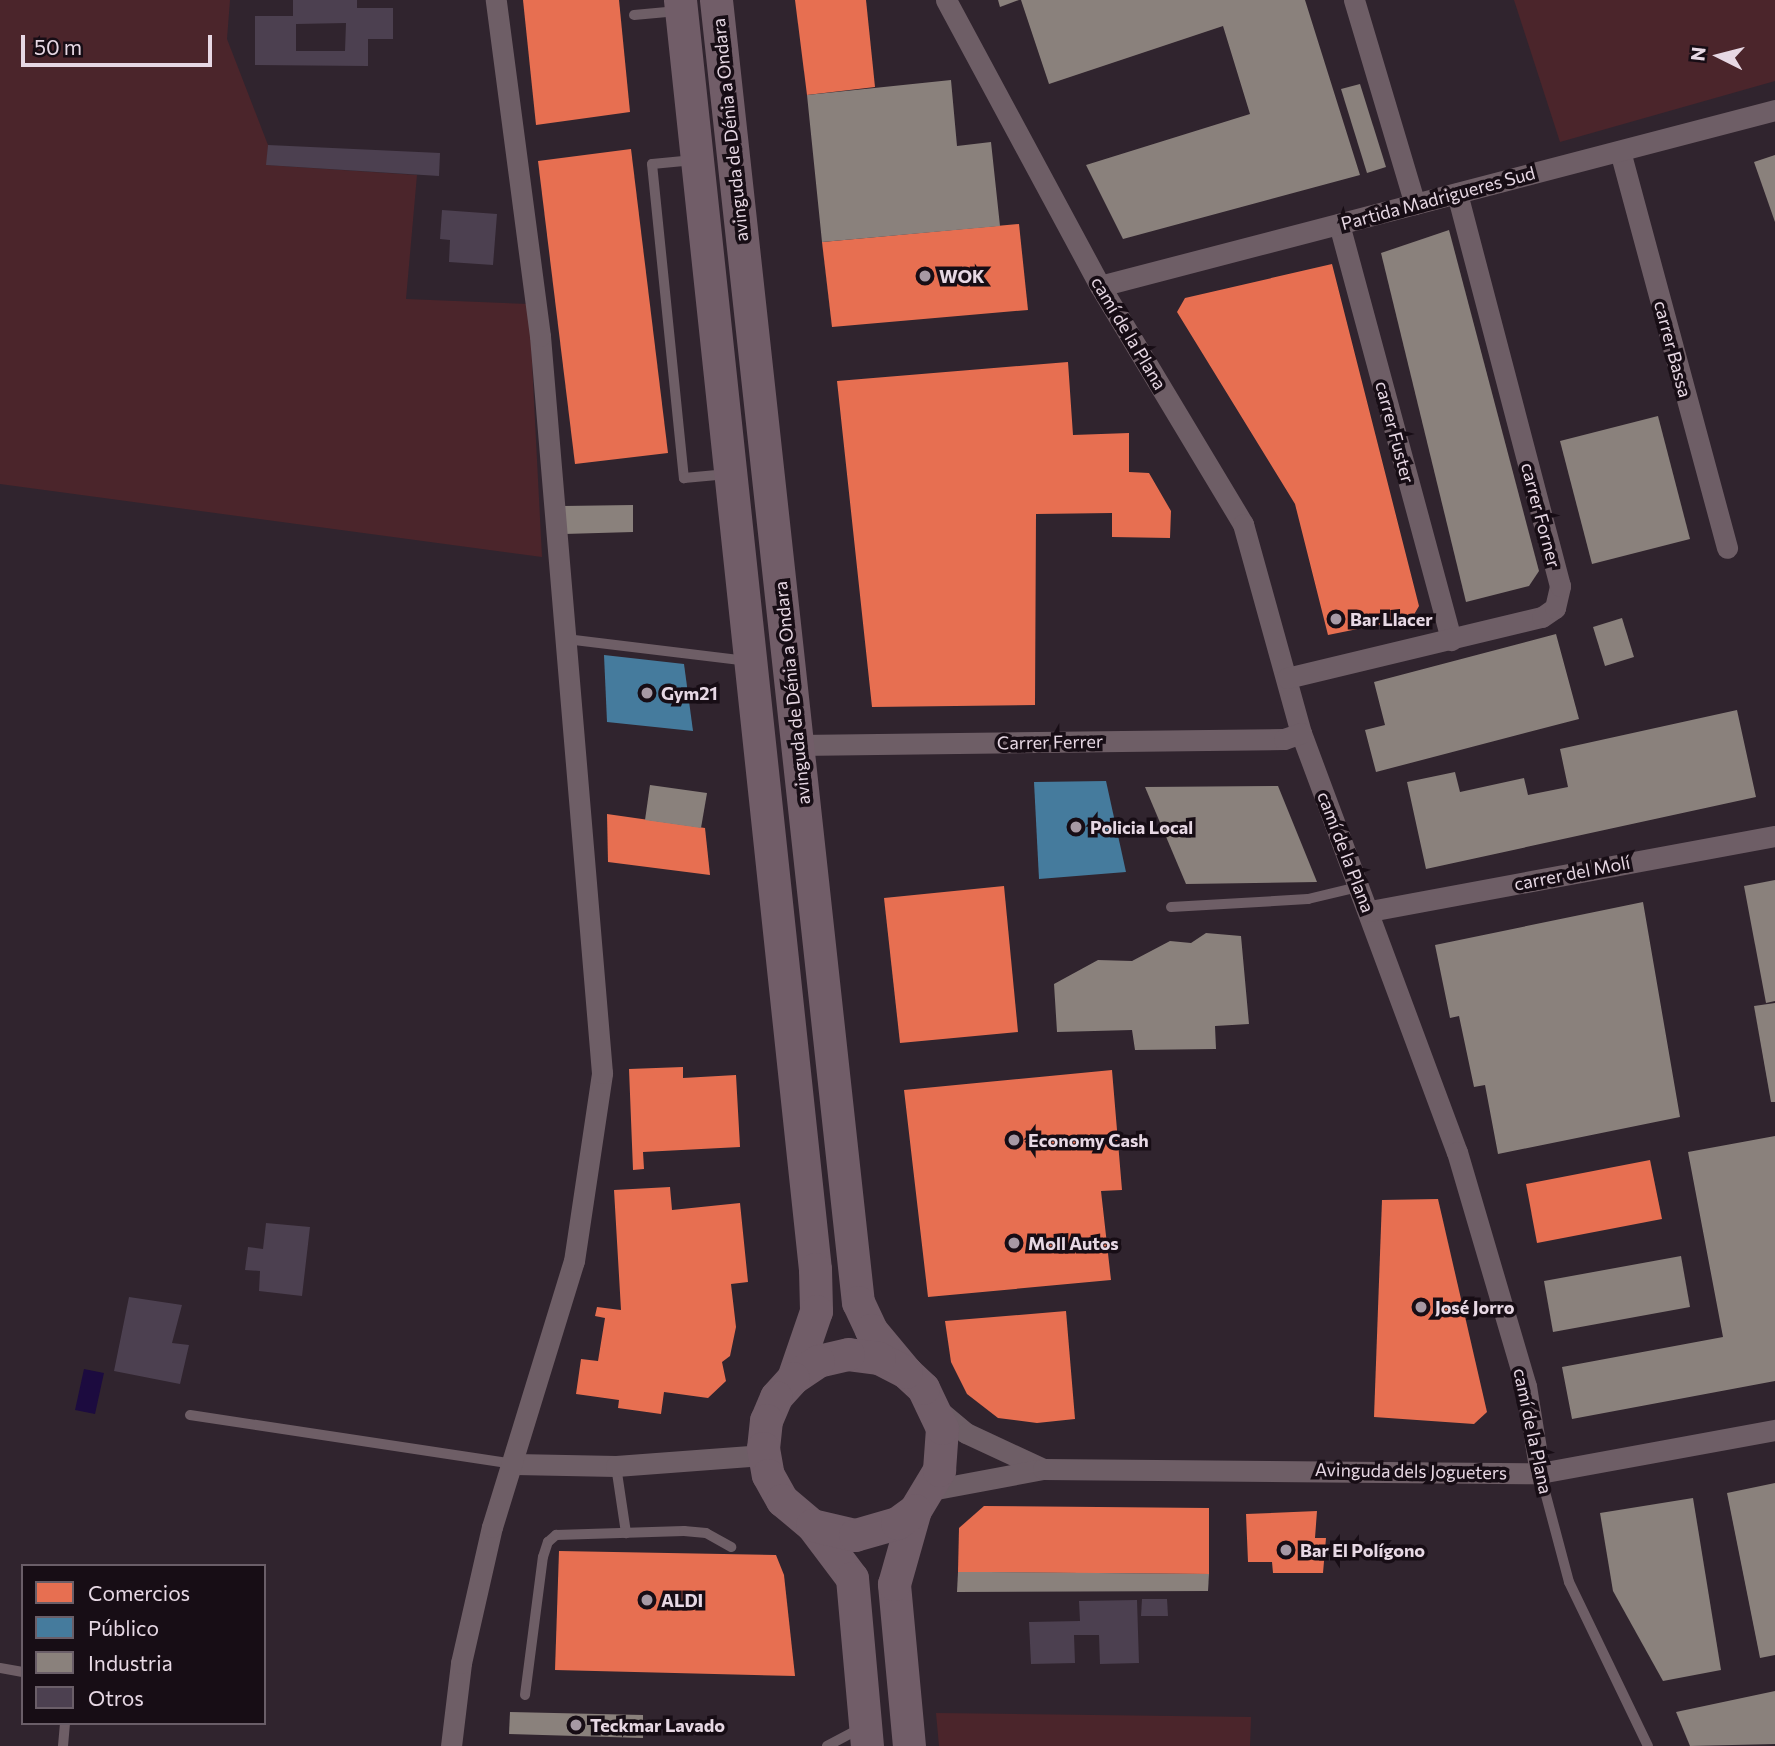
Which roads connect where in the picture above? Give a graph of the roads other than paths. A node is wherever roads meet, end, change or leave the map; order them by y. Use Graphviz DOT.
graph roads {
  1 [pos="496,0"];
  2 [pos="716,0"];
  3 [pos="946,0"];
  4 [pos="1354,0"];
  5 [pos="680,5"];
  6 [pos="634,15"];
  7 [pos="1775,110"];
  8 [pos="1619,151"];
  9 [pos="696,160"];
  10 [pos="1457,193"];
  11 [pos="1415,204"];
  12 [pos="1339,224"];
  13 [pos="1100,286"];
  14 [pos="731,474"];
  15 [pos="1727,548"];
  16 [pos="566,639"];
  17 [pos="1451,640"];
  18 [pos="750,662"];
  19 [pos="1287,678"];
  20 [pos="1301,733"];
  21 [pos="797,745"];
  22 [pos="1775,836"];
  23 [pos="1359,887"];
  24 [pos="1171,907"];
  25 [pos="1370,911"];
  26 [pos="906,1372"];
  27 [pos="793,1378"];
  28 [pos="935,1408"];
  29 [pos="190,1415"];
  30 [pos="1775,1430"];
  31 [pos="764,1455"];
  32 [pos="515,1464"];
  33 [pos="616,1466"];
  34 [pos="1043,1469"];
  35 [pos="1540,1473"];
  36 [pos="923,1500"];
  37 [pos="812,1525"];
  38 [pos="626,1533"];
  39 [pos="731,1547"];
  40 [pos="0,1668"];
  41 [pos="21,1672"];
  42 [pos="525,1695"];
  43 [pos="65,1725"];
  44 [pos="866,1736"];
  45 [pos="62,1746"];
  46 [pos="451,1746"];
  47 [pos="827,1746"];
  48 [pos="909,1746"];
  49 [pos="1648,1746"];
  1 -- 16 [label="street"];
  2 -- 21 [label="main road, avinguda de Dénia a Ondara"];
  3 -- 13 [label="street, camí de la Plana"];
  4 -- 11 [label="street"];
  5 -- 6 [label="lane"];
  5 -- 9 [label="main road, avinguda de Dénia a Ondara"];
  7 -- 8 [label="street, Partida Madrigueres Sud"];
  8 -- 10 [label="street, Partida Madrigueres Sud"];
  8 -- 15 [label="street, carrer Bassa"];
  9 -- 14 [label="main road, avinguda de Dénia a Ondara"];
  9 -- 14 [label="lane"];
  10 -- 11 [label="street, Partida Madrigueres Sud"];
  10 -- 17 [label="street, carrer Forner"];
  11 -- 12 [label="street, Partida Madrigueres Sud"];
  12 -- 13 [label="street, Partida Madrigueres Sud"];
  12 -- 17 [label="street, carrer Fuster"];
  13 -- 19 [label="street, camí de la Plana"];
  14 -- 18 [label="main road, avinguda de Dénia a Ondara"];
  16 -- 18 [label="lane"];
  16 -- 32 [label="street"];
  17 -- 19 [label="street, carrer Forner"];
  18 -- 27 [label="main road, avinguda de Dénia a Ondara"];
  19 -- 20 [label="street, camí de la Plana"];
  20 -- 21 [label="street, Carrer Ferrer"];
  20 -- 23 [label="street, camí de la Plana"];
  21 -- 26 [label="main road, avinguda de Dénia a Ondara"];
  22 -- 25 [label="street, carrer del Molí"];
  23 -- 24 [label="lane"];
  23 -- 25 [label="street, camí de la Plana"];
  25 -- 35 [label="street, camí de la Plana"];
  26 -- 27 [label="main road"];
  26 -- 28 [label="main road"];
  27 -- 31 [label="main road"];
  28 -- 34 [label="street, Avinguda dels Jogueters"];
  28 -- 36 [label="main road"];
  29 -- 32 [label="lane"];
  30 -- 35 [label="street, Avinguda dels Jogueters"];
  31 -- 33 [label="street"];
  31 -- 37 [label="main road"];
  32 -- 33 [label="street"];
  32 -- 46 [label="street"];
  33 -- 38 [label="lane"];
  34 -- 35 [label="street, Avinguda dels Jogueters"];
  34 -- 36 [label="street, Avinguda dels Jogueters"];
  35 -- 49 [label="lane, camí de la Plana"];
  36 -- 37 [label="main road"];
  36 -- 48 [label="main road"];
  37 -- 44 [label="main road"];
  38 -- 39 [label="lane"];
  38 -- 42 [label="lane"];
  40 -- 41 [label="lane"];
  43 -- 45 [label="lane"];
  44 -- 47 [label="lane"];
}
